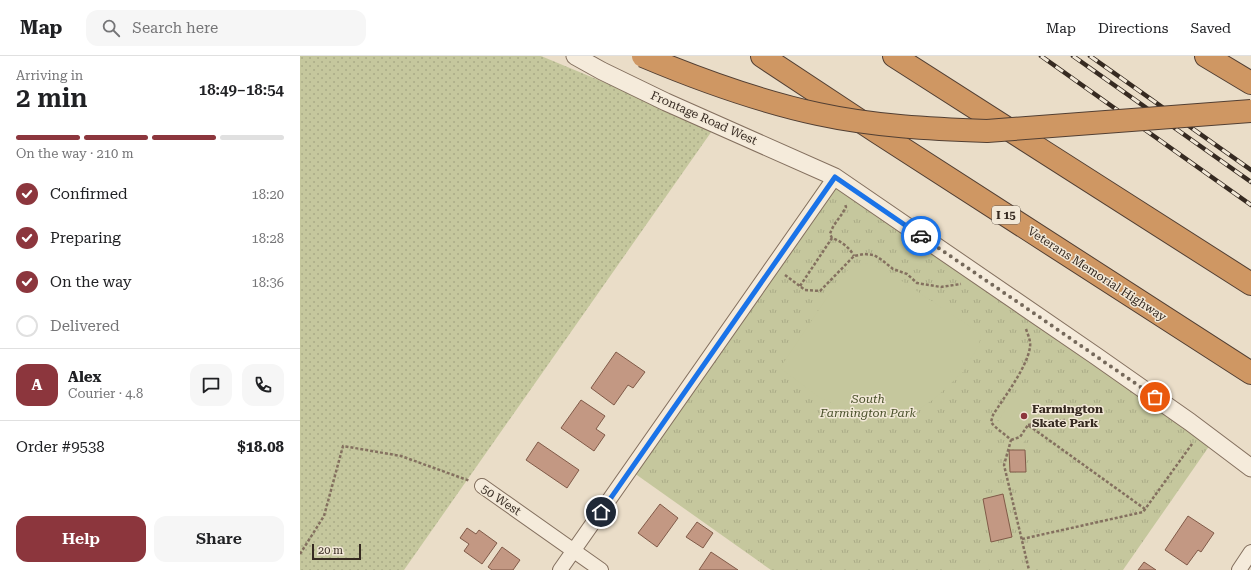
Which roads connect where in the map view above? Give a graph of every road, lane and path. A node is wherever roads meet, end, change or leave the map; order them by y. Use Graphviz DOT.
graph roads {
  1 [pos="575,56"];
  2 [pos="643,56"];
  3 [pos="762,56"];
  4 [pos="894,56"];
  5 [pos="1206,56"];
  6 [pos="1251,83"];
  7 [pos="1251,111"];
  8 [pos="835,177"];
  9 [pos="844,203"];
  10 [pos="832,238"];
  11 [pos="854,256"];
  12 [pos="773,267"];
  13 [pos="1251,284"];
  14 [pos="800,286"];
  15 [pos="967,288"];
  16 [pos="1035,314"];
  17 [pos="1251,373"];
  18 [pos="1065,420"];
  19 [pos="1028,425"];
  20 [pos="1201,431"];
  21 [pos="1011,440"];
  22 [pos="1251,468"];
  23 [pos="482,486"];
  24 [pos="1145,509"];
  25 [pos="1022,539"];
  26 [pos="574,550"];
  27 [pos="1251,552"];
  28 [pos="300,554"];
  29 [pos="560,570"];
  30 [pos="601,570"];
  31 [pos="1029,570"];
  32 [pos="1239,570"];
  1 -- 8 [label="street, Frontage Road West"];
  2 -- 7 [label="highway, bridge"];
  3 -- 17 [label="highway, Veterans Memorial Highway / I 15"];
  4 -- 13 [label="highway"];
  5 -- 6 [label="highway"];
  8 -- 12 [label="street"];
  8 -- 16 [label="street, Frontage Road West"];
  9 -- 10 [label="path"];
  10 -- 11 [label="path"];
  10 -- 14 [label="path"];
  11 -- 14 [label="path"];
  11 -- 15 [label="path"];
  12 -- 14 [label="path"];
  12 -- 26 [label="street"];
  16 -- 20 [label="street, Frontage Road West"];
  16 -- 21 [label="path"];
  18 -- 19 [label="path"];
  19 -- 21 [label="path"];
  19 -- 24 [label="path"];
  20 -- 22 [label="street, Frontage Road West"];
  20 -- 24 [label="path"];
  21 -- 25 [label="path"];
  23 -- 26 [label="street, 50 West"];
  23 -- 28 [label="path, 50 West"];
  24 -- 25 [label="path"];
  25 -- 31 [label="path"];
  26 -- 29 [label="street"];
  26 -- 30 [label="street, 50 West"];
  27 -- 32 [label="street"];
}
